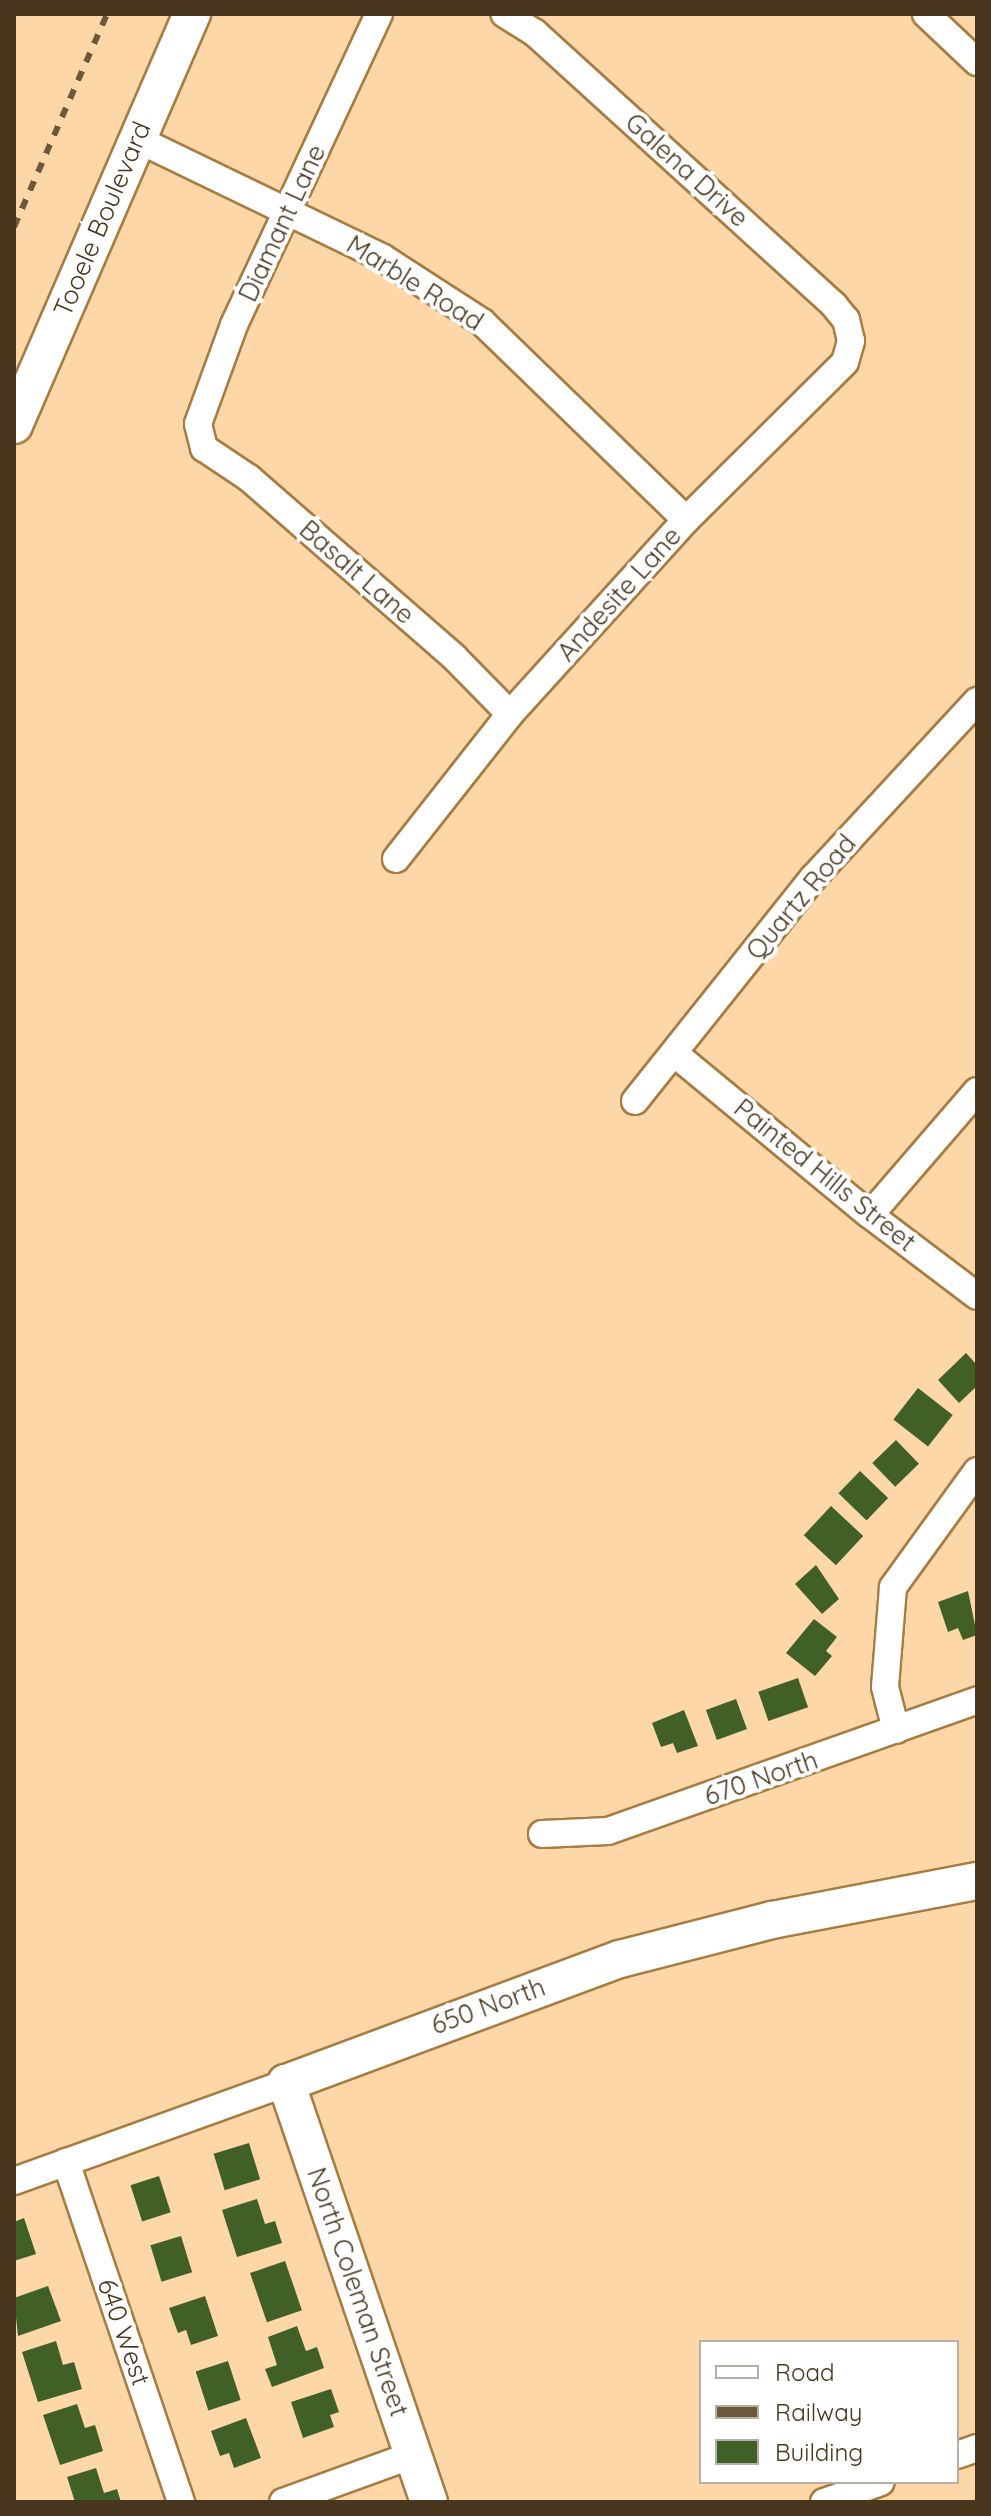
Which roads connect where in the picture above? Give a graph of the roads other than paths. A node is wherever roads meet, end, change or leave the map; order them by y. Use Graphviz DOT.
graph roads {
  1 [pos="192,14"];
  2 [pos="379,14"];
  3 [pos="505,14"];
  4 [pos="926,14"];
  5 [pos="977,62"];
  6 [pos="137,139"];
  7 [pos="289,211"];
  8 [pos="851,341"];
  9 [pos="14,425"];
  10 [pos="201,436"];
  11 [pos="686,520"];
  12 [pos="977,701"];
  13 [pos="510,714"];
  14 [pos="396,859"];
  15 [pos="674,1053"];
  16 [pos="977,1091"];
  17 [pos="635,1101"];
  18 [pos="870,1215"];
  19 [pos="977,1296"];
  20 [pos="977,1471"];
  21 [pos="977,1700"];
  22 [pos="896,1730"];
  23 [pos="542,1834"];
  24 [pos="977,1881"];
  25 [pos="286,2083"];
  26 [pos="66,2162"];
  27 [pos="14,2181"];
  28 [pos="413,2455"];
  29 [pos="875,2484"];
  30 [pos="181,2502"];
  31 [pos="283,2502"];
  32 [pos="429,2502"];
  33 [pos="824,2502"];
  1 -- 6 [label="street, Tooele Boulevard"];
  2 -- 7 [label="street, Diamant Lane"];
  3 -- 8 [label="street, Galena Drive"];
  4 -- 5 [label="street"];
  6 -- 7 [label="street, Marble Road"];
  6 -- 9 [label="street, Tooele Boulevard"];
  7 -- 10 [label="street, Diamant Lane"];
  7 -- 11 [label="street, Marble Road"];
  8 -- 11 [label="street, Andesite Lane"];
  10 -- 13 [label="street, Basalt Lane"];
  11 -- 13 [label="street, Andesite Lane"];
  12 -- 15 [label="street, Quartz Road"];
  13 -- 14 [label="street, Andesite Lane"];
  15 -- 17 [label="street, Quartz Road"];
  15 -- 18 [label="street, Painted Hills Street"];
  16 -- 18 [label="street"];
  18 -- 19 [label="street, Painted Hills Street"];
  20 -- 22 [label="street"];
  21 -- 22 [label="street, 670 North"];
  22 -- 23 [label="street, 670 North"];
  24 -- 25 [label="street, 650 North"];
  25 -- 26 [label="street, 650 North"];
  25 -- 28 [label="street, North Coleman Street"];
  26 -- 27 [label="street, 650 North"];
  26 -- 30 [label="street, 640 West"];
  28 -- 31 [label="street"];
  28 -- 32 [label="street, North Coleman Street"];
  29 -- 33 [label="street"];
}
